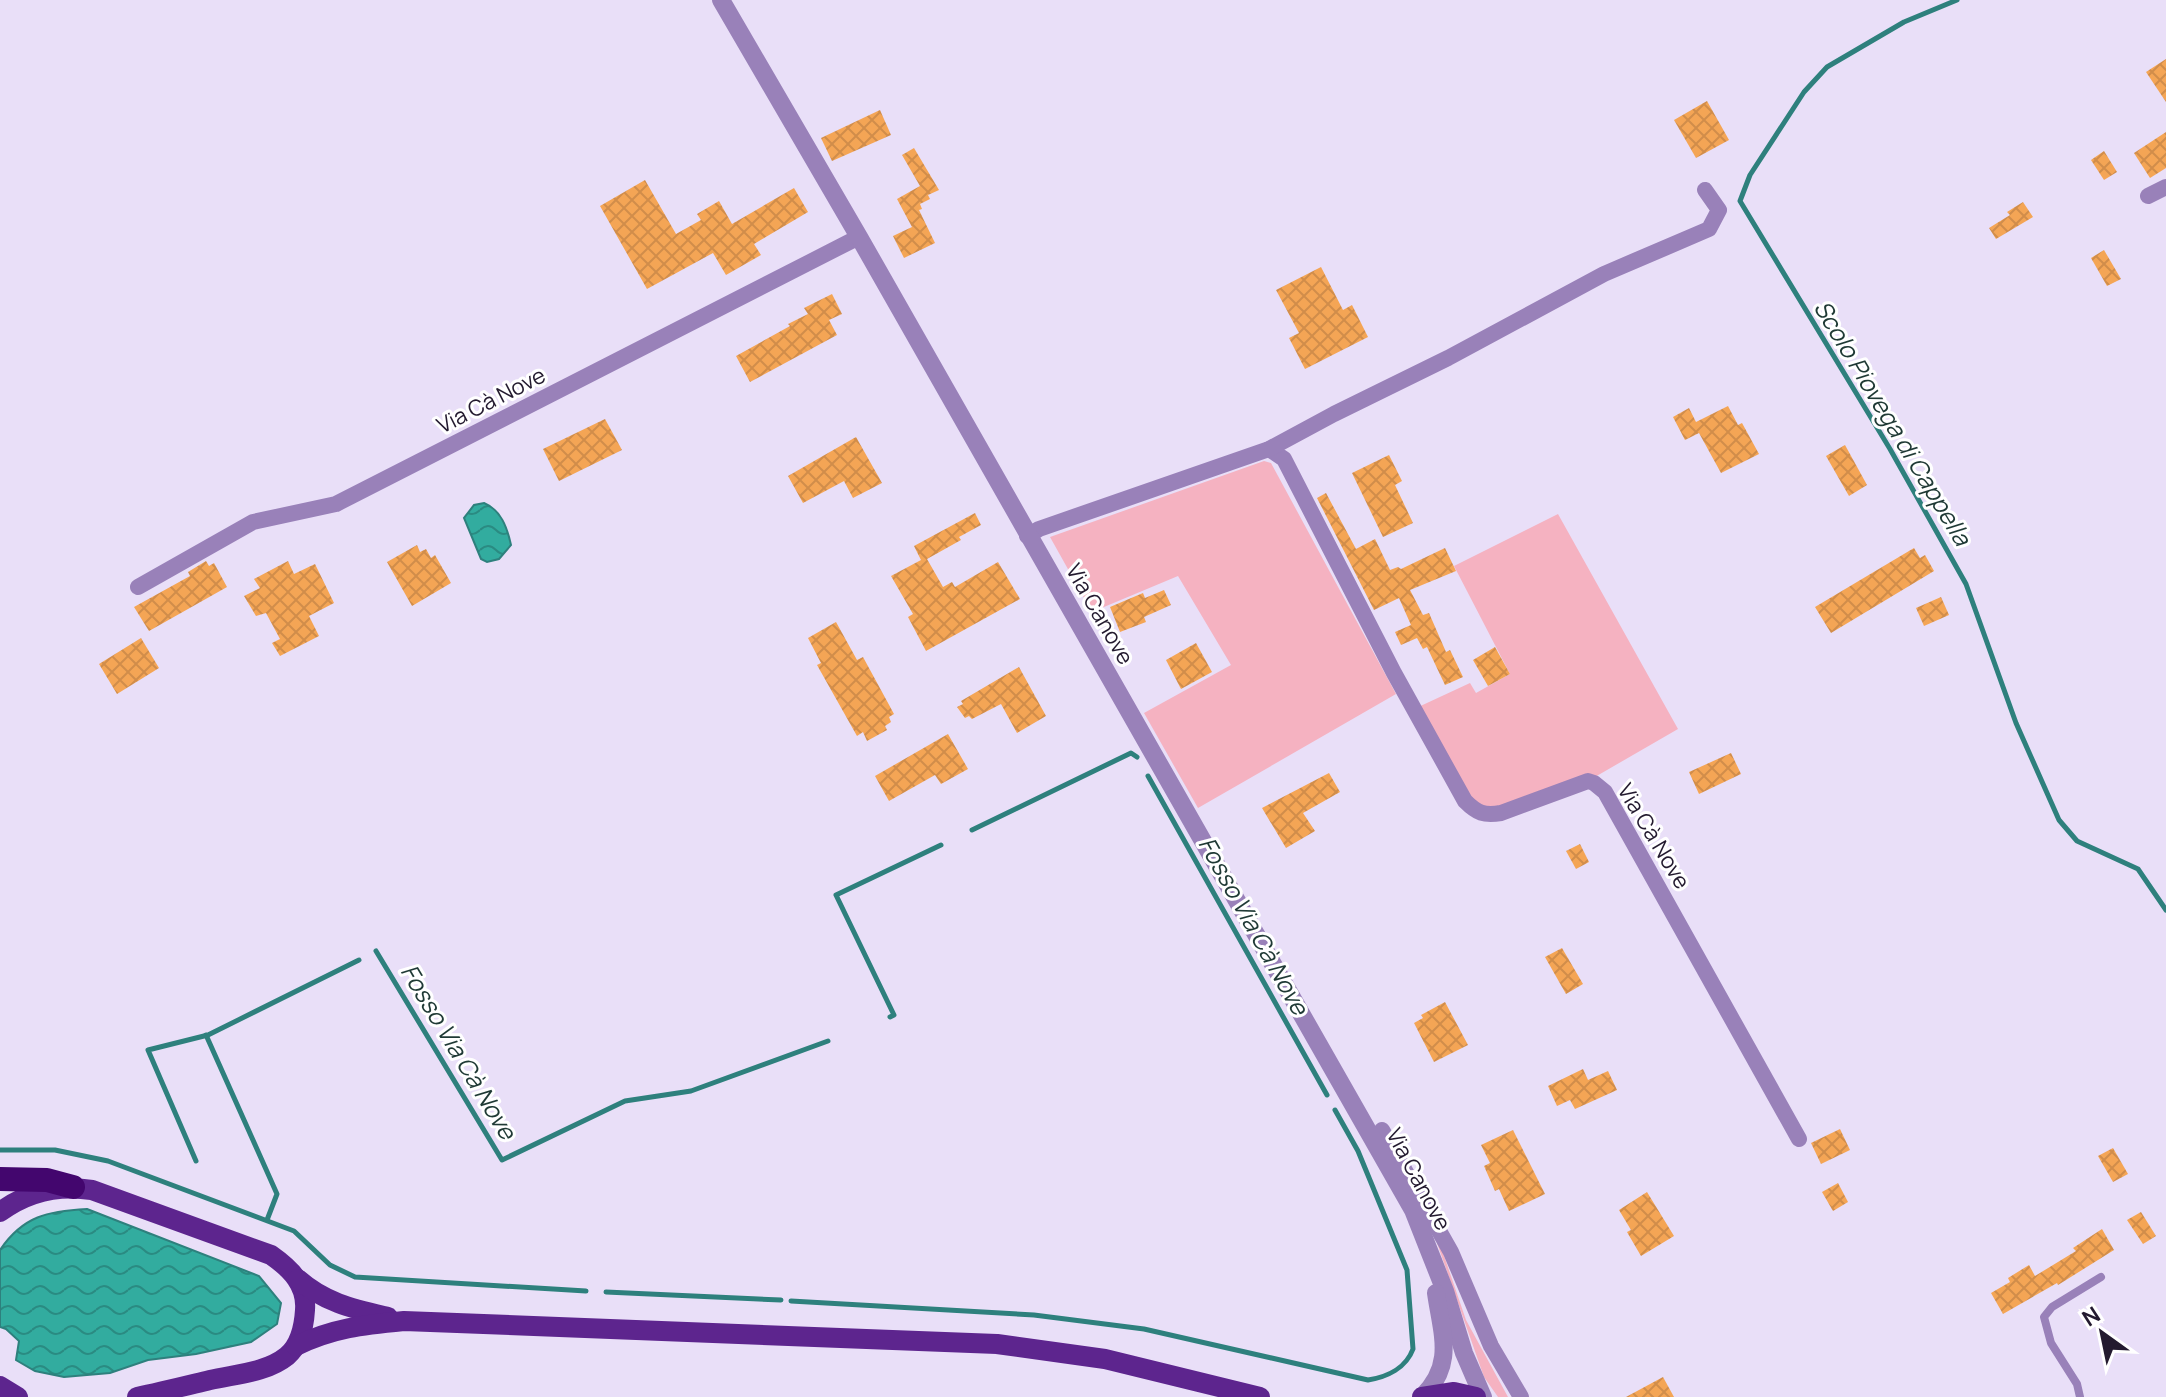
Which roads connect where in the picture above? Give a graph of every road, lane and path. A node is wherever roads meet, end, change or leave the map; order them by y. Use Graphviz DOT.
graph roads {
  1 [pos="721,0"];
  2 [pos="2166,187"];
  3 [pos="1705,190"];
  4 [pos="2148,196"];
  5 [pos="859,237"];
  6 [pos="1269,449"];
  7 [pos="1027,536"];
  8 [pos="138,587"];
  9 [pos="1382,1130"];
  10 [pos="1799,1139"];
  11 [pos="0,1179"];
  12 [pos="73,1187"];
  13 [pos="0,1212"];
  14 [pos="1431,1255"];
  15 [pos="2101,1277"];
  16 [pos="297,1278"];
  17 [pos="404,1321"];
  18 [pos="296,1346"];
  19 [pos="0,1386"];
  20 [pos="18,1397"];
  21 [pos="137,1397"];
  22 [pos="1260,1397"];
  23 [pos="1422,1397"];
  24 [pos="1476,1397"];
  25 [pos="1483,1397"];
  26 [pos="1521,1397"];
  27 [pos="2080,1397"];
  1 -- 5 [label="street, Via Canove"];
  2 -- 4 [label="street"];
  3 -- 6 [label="street"];
  5 -- 7 [label="street, Via Canove"];
  5 -- 8 [label="street, Via Cà Nove"];
  6 -- 7 [label="street"];
  6 -- 10 [label="street, Via Cà Nove"];
  7 -- 14 [label="street, Via Canove"];
  9 -- 26 [label="street, Via Canove"];
  11 -- 12 [label="highway"];
  12 -- 13 [label="main road"];
  12 -- 16 [label="main road"];
  14 -- 23 [label="street, Via Canove"];
  14 -- 25 [label="street, Via Canove"];
  15 -- 27 [label="lane"];
  16 -- 17 [label="main road"];
  16 -- 18 [label="main road"];
  17 -- 18 [label="main road"];
  17 -- 22 [label="main road"];
  18 -- 21 [label="main road"];
  19 -- 20 [label="main road"];
  23 -- 24 [label="main road"];
}
